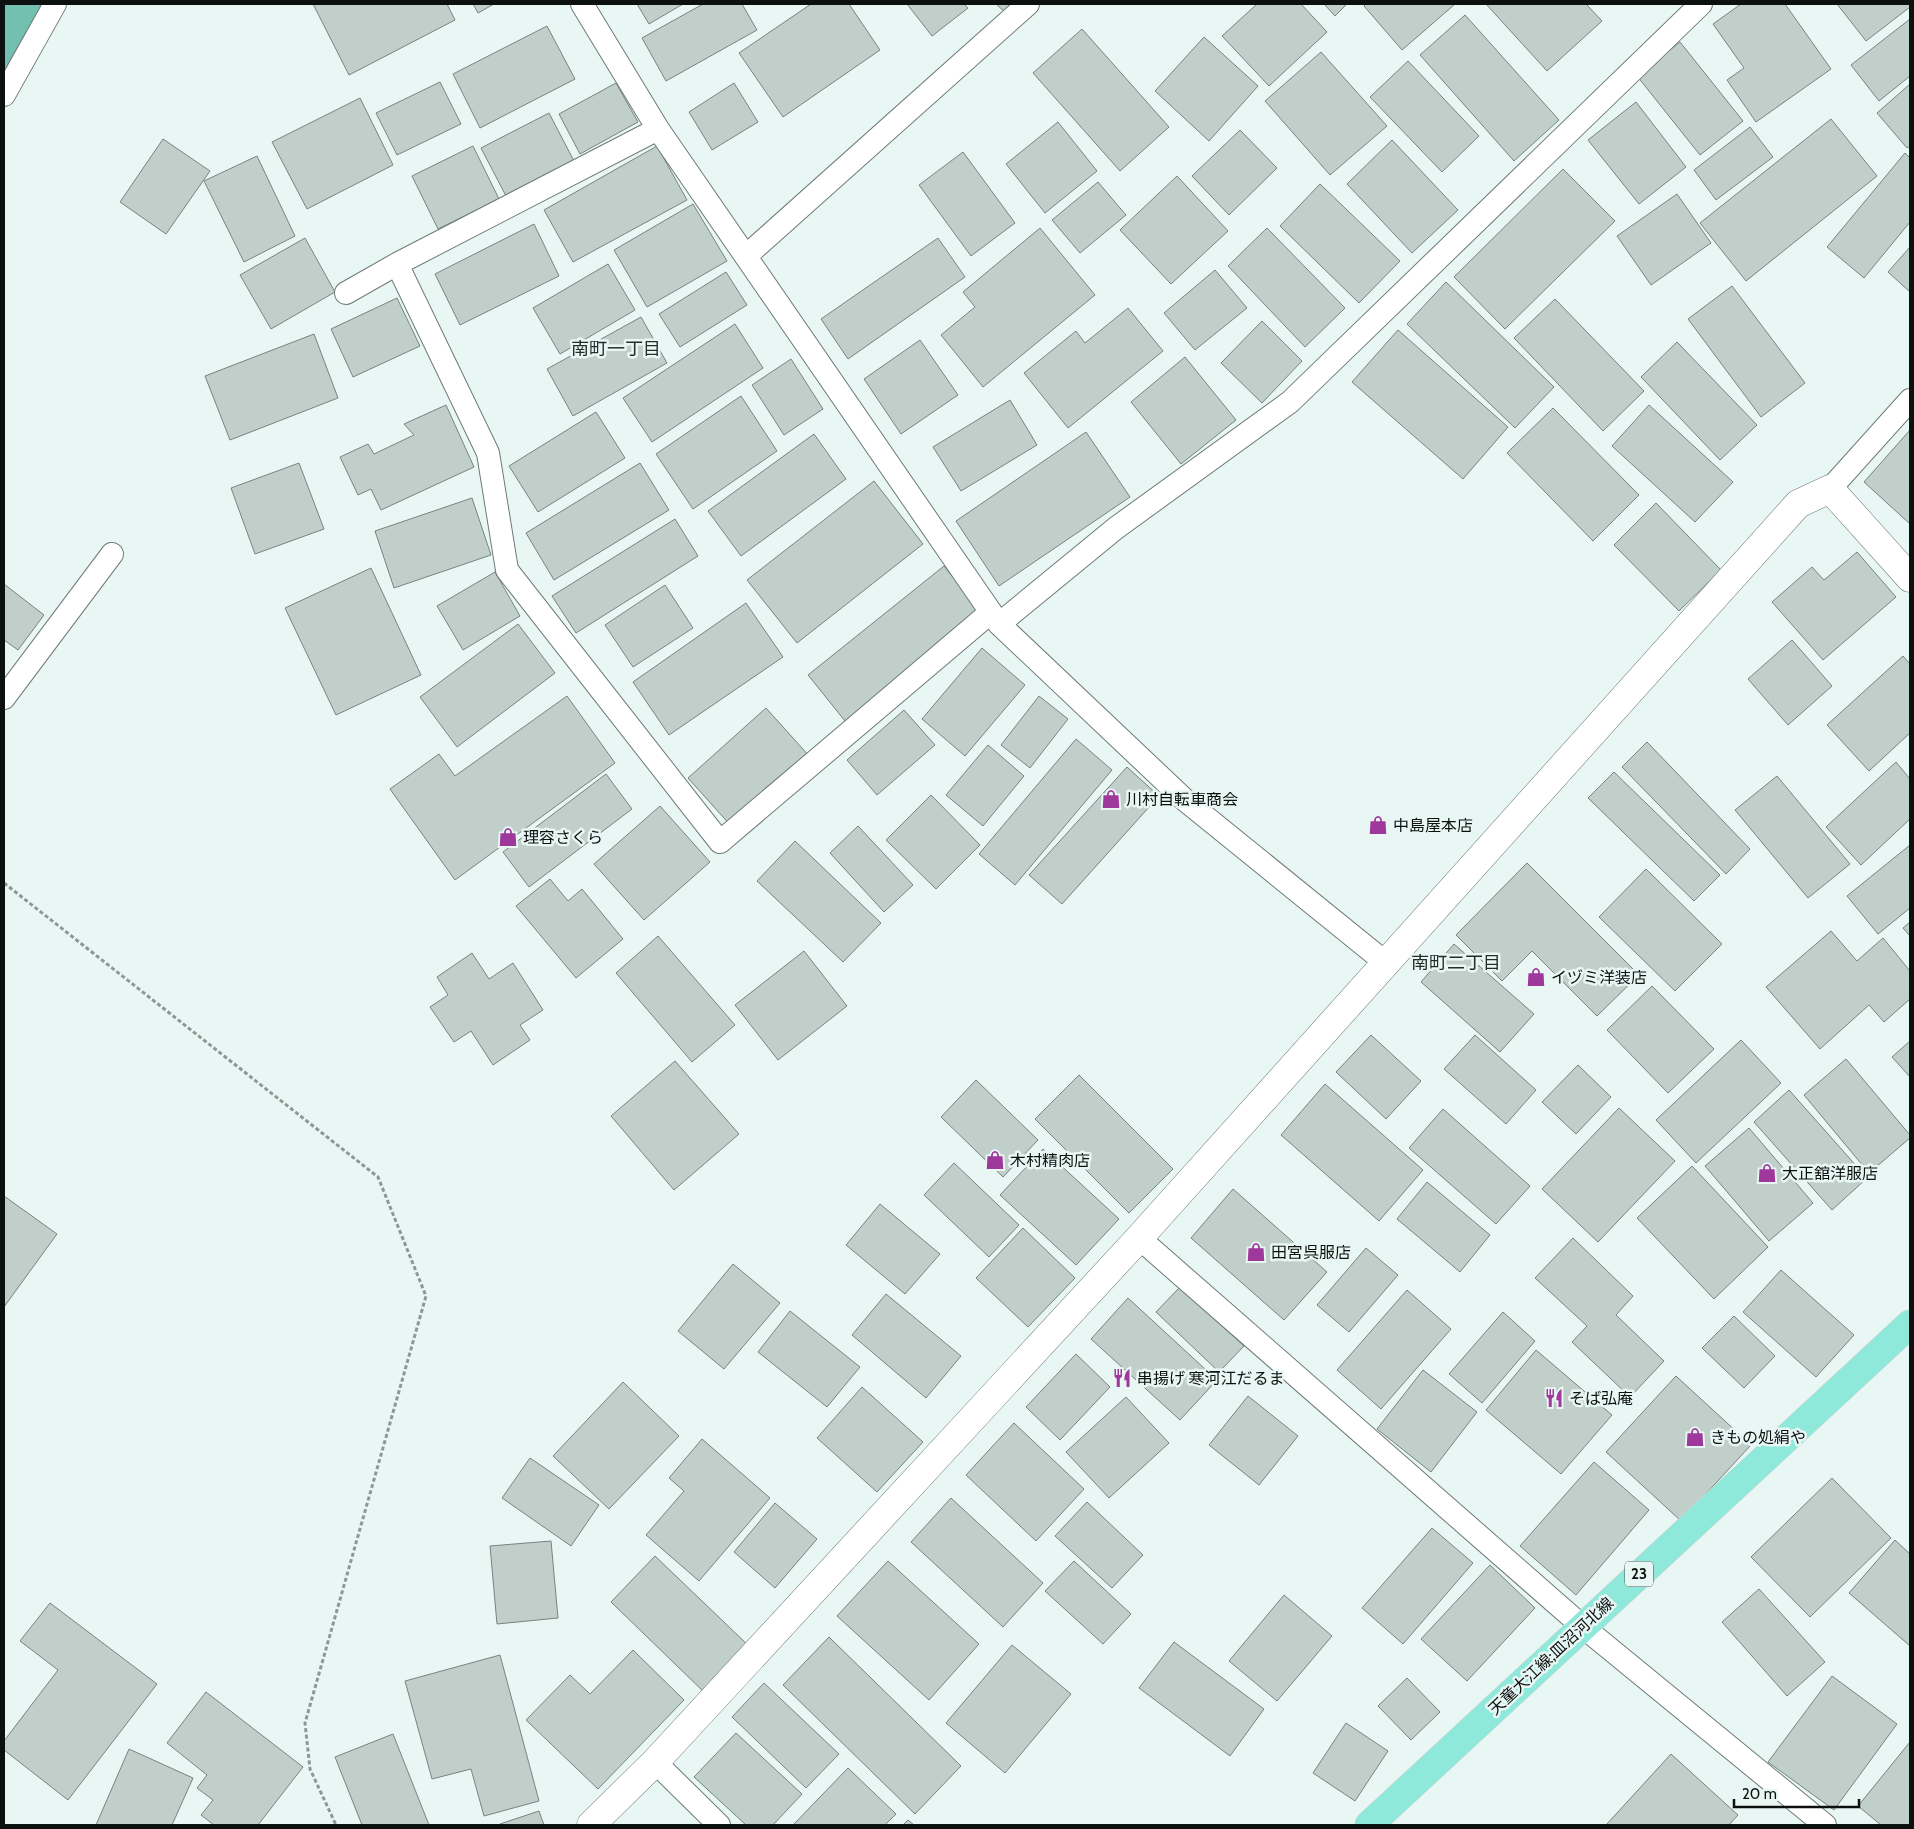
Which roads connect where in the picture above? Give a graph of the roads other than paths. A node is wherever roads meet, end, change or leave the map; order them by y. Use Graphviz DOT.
graph roads {
  1 [pos="55,4"];
  2 [pos="582,4"];
  3 [pos="1028,4"];
  4 [pos="1700,4"];
  5 [pos="4,95"];
  6 [pos="658,129"];
  7 [pos="746,256"];
  8 [pos="397,264"];
  9 [pos="346,293"];
  10 [pos="1910,400"];
  11 [pos="1830,489"];
  12 [pos="112,554"];
  13 [pos="1910,578"];
  14 [pos="995,618"];
  15 [pos="4,698"];
  16 [pos="1386,963"];
  17 [pos="1138,1238"];
  18 [pos="1910,1324"];
  19 [pos="1582,1626"];
  20 [pos="655,1762"];
  21 [pos="591,1825"];
  22 [pos="720,1825"];
  23 [pos="1369,1825"];
  24 [pos="1825,1825"];
  1 -- 5 [label="lane"];
  2 -- 6 [label="lane"];
  3 -- 7 [label="lane"];
  4 -- 14 [label="lane"];
  6 -- 7 [label="lane"];
  6 -- 8 [label="lane"];
  7 -- 14 [label="lane"];
  8 -- 9 [label="lane"];
  8 -- 14 [label="lane"];
  10 -- 11 [label="lane"];
  11 -- 13 [label="street"];
  11 -- 16 [label="street"];
  12 -- 15 [label="lane"];
  14 -- 16 [label="lane"];
  16 -- 17 [label="street"];
  17 -- 19 [label="lane"];
  17 -- 20 [label="street"];
  18 -- 19 [label="main road, 天童大江線;皿沼河北線 / 23"];
  19 -- 23 [label="main road, 天童大江線;皿沼河北線 / 23"];
  19 -- 24 [label="lane"];
  20 -- 21 [label="street"];
  20 -- 22 [label="lane"];
}
